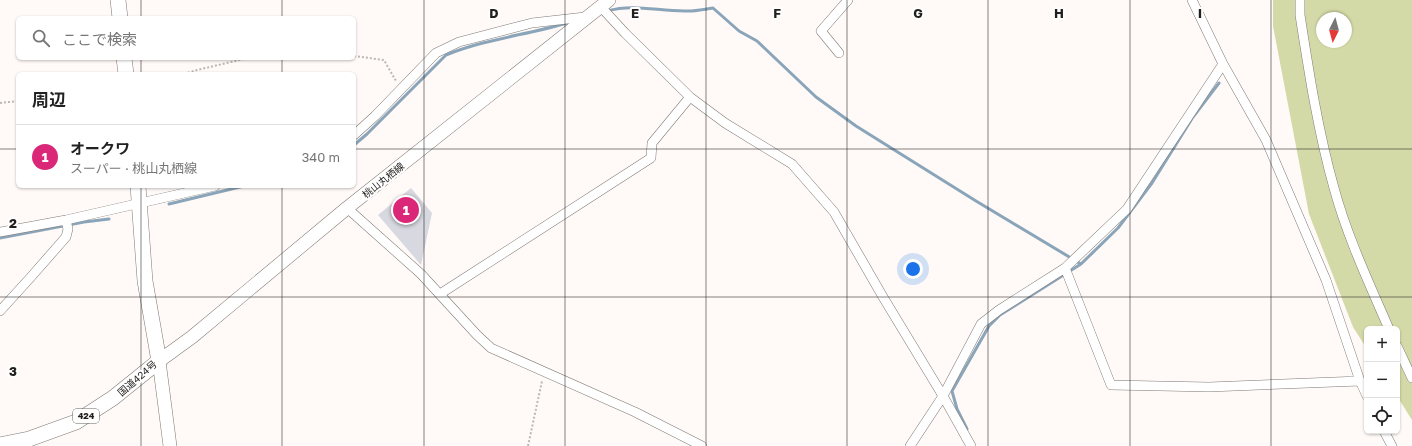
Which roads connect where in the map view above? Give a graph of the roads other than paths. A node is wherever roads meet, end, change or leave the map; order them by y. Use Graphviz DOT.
graph roads {
  1 [pos="118,0"];
  2 [pos="848,0"];
  3 [pos="1192,0"];
  4 [pos="1300,0"];
  5 [pos="604,3"];
  6 [pos="120,16"];
  7 [pos="585,18"];
  8 [pos="839,53"];
  9 [pos="124,60"];
  10 [pos="1223,64"];
  11 [pos="126,72"];
  12 [pos="690,97"];
  13 [pos="356,133"];
  14 [pos="138,188"];
  15 [pos="206,188"];
  16 [pos="140,203"];
  17 [pos="347,208"];
  18 [pos="67,224"];
  19 [pos="0,232"];
  20 [pos="1065,268"];
  21 [pos="440,294"];
  22 [pos="0,311"];
  23 [pos="1388,326"];
  24 [pos="1400,352"];
  25 [pos="158,361"];
  26 [pos="1412,378"];
  27 [pos="1360,382"];
  28 [pos="1364,390"];
  29 [pos="943,396"];
  30 [pos="1386,434"];
  31 [pos="0,445"];
  32 [pos="170,446"];
  33 [pos="702,446"];
  34 [pos="910,446"];
  35 [pos="971,446"];
  36 [pos="1392,446"];
  1 -- 6 [label="highway"];
  2 -- 8 [label="street"];
  3 -- 10 [label="street"];
  4 -- 23 [label="street"];
  5 -- 7 [label="main road, 桃山丸栖線"];
  5 -- 12 [label="street"];
  7 -- 13 [label="street"];
  7 -- 17 [label="main road, 桃山丸栖線"];
  9 -- 11 [label="highway"];
  10 -- 20 [label="street"];
  10 -- 27 [label="street"];
  12 -- 21 [label="street"];
  12 -- 29 [label="street"];
  14 -- 16 [label="highway, 国道424号"];
  15 -- 16 [label="street"];
  16 -- 18 [label="street"];
  16 -- 25 [label="highway, 国道424号"];
  17 -- 21 [label="street"];
  17 -- 25 [label="main road, 桃山丸栖線"];
  18 -- 19 [label="street"];
  18 -- 22 [label="street"];
  20 -- 27 [label="street"];
  20 -- 29 [label="street"];
  21 -- 33 [label="street"];
  24 -- 26 [label="street"];
  25 -- 31 [label="highway, 国道424号 / 424"];
  25 -- 32 [label="main road"];
  27 -- 28 [label="street"];
  29 -- 34 [label="street"];
  29 -- 35 [label="street"];
  30 -- 36 [label="street"];
}
